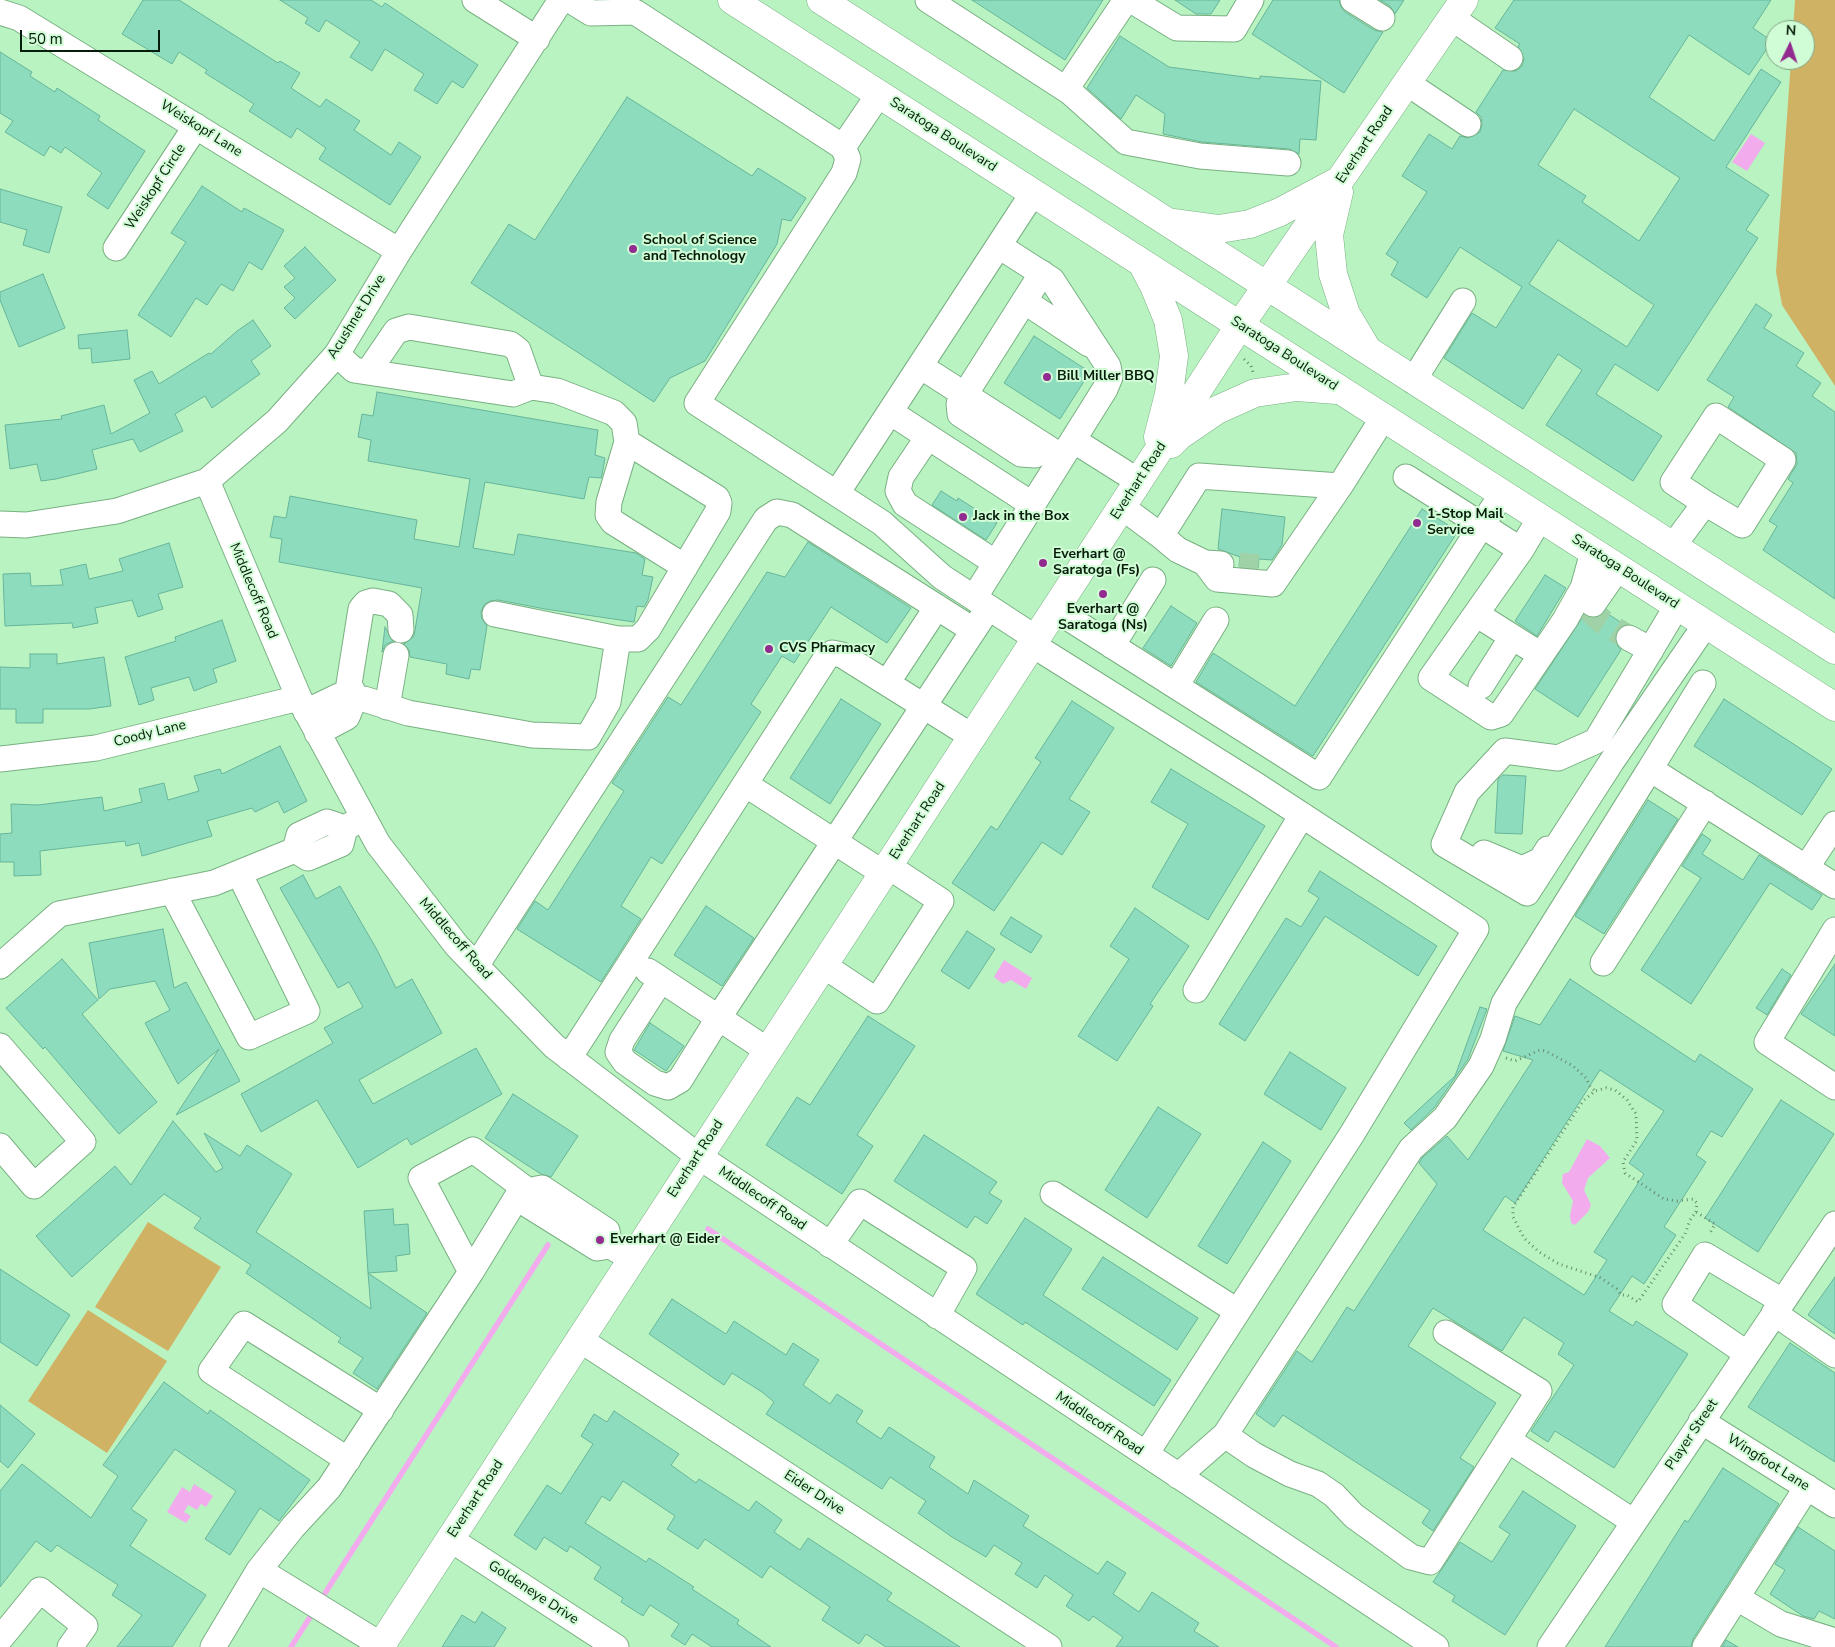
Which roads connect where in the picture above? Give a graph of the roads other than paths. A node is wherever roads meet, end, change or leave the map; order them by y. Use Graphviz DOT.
graph roads {
  1 [pos="475,0"];
  2 [pos="561,0"];
  3 [pos="570,0"];
  4 [pos="732,0"];
  5 [pos="821,0"];
  6 [pos="928,0"];
  7 [pos="1126,0"];
  8 [pos="1131,0"];
  9 [pos="1252,0"];
  10 [pos="1353,0"];
  11 [pos="1458,9"];
  12 [pos="0,12"];
  13 [pos="1382,18"];
  14 [pos="537,39"];
  15 [pos="1510,58"];
  16 [pos="1407,83"];
  17 [pos="1066,90"];
  18 [pos="879,94"];
  19 [pos="1468,124"];
  20 [pos="196,126"];
  21 [pos="842,147"];
  22 [pos="1288,162"];
  23 [pos="1342,179"];
  24 [pos="1033,193"];
  25 [pos="1165,221"];
  26 [pos="999,246"];
  27 [pos="116,248"];
  28 [pos="399,251"];
  29 [pos="1141,262"];
  30 [pos="1042,274"];
  31 [pos="1268,286"];
  32 [pos="1024,300"];
  33 [pos="1463,301"];
  34 [pos="1240,325"];
  35 [pos="1097,350"];
  36 [pos="1369,351"];
  37 [pos="337,354"];
  38 [pos="920,366"];
  39 [pos="368,372"];
  40 [pos="1412,380"];
  41 [pos="531,387"];
  42 [pos="1340,391"];
  43 [pos="963,394"];
  44 [pos="890,412"];
  45 [pos="1383,418"];
  46 [pos="928,436"];
  47 [pos="627,442"];
  48 [pos="1060,448"];
  49 [pos="1142,476"];
  50 [pos="1406,477"];
  51 [pos="207,481"];
  52 [pos="1340,486"];
  53 [pos="837,493"];
  54 [pos="1502,494"];
  55 [pos="1705,503"];
  56 [pos="1033,505"];
  57 [pos="1122,507"];
  58 [pos="1540,518"];
  59 [pos="0,524"];
  60 [pos="1480,526"];
  61 [pos="1161,536"];
  62 [pos="1672,546"];
  63 [pos="1521,550"];
  64 [pos="1593,552"];
  65 [pos="996,563"];
  66 [pos="1205,563"];
  67 [pos="685,567"];
  68 [pos="1618,568"];
  69 [pos="1284,570"];
  70 [pos="1153,580"];
  71 [pos="981,602"];
  72 [pos="1594,604"];
  73 [pos="1677,606"];
  74 [pos="937,607"];
  75 [pos="1056,610"];
  76 [pos="495,614"];
  77 [pos="1476,614"];
  78 [pos="1216,620"];
  79 [pos="1706,624"];
  80 [pos="401,630"];
  81 [pos="973,630"];
  82 [pos="1512,637"];
  83 [pos="1629,638"];
  84 [pos="618,639"];
  85 [pos="1035,642"];
  86 [pos="1112,646"];
  87 [pos="1651,650"];
  88 [pos="1835,650"];
  89 [pos="396,655"];
  90 [pos="1541,656"];
  91 [pos="887,683"];
  92 [pos="1702,683"];
  93 [pos="1176,686"];
  94 [pos="1481,686"];
  95 [pos="355,701"];
  96 [pos="924,706"];
  97 [pos="387,707"];
  98 [pos="1835,707"];
  99 [pos="307,714"];
  100 [pos="973,737"];
  101 [pos="0,759"];
  102 [pos="1650,769"];
  103 [pos="745,784"];
  104 [pos="1705,803"];
  105 [pos="1302,815"];
  106 [pos="354,823"];
  107 [pos="1835,824"];
  108 [pos="835,842"];
  109 [pos="1806,868"];
  110 [pos="886,870"];
  111 [pos="239,873"];
  112 [pos="1835,886"];
  113 [pos="172,891"];
  114 [pos="1835,930"];
  115 [pos="632,960"];
  116 [pos="1603,963"];
  117 [pos="823,965"];
  118 [pos="0,966"];
  119 [pos="476,966"];
  120 [pos="661,980"];
  121 [pos="1196,990"];
  122 [pos="719,1018"];
  123 [pos="0,1046"];
  124 [pos="767,1050"];
  125 [pos="569,1058"];
  126 [pos="1835,1087"];
  127 [pos="0,1146"];
  128 [pos="698,1156"];
  129 [pos="525,1189"];
  130 [pos="1053,1194"];
  131 [pos="1835,1224"];
  132 [pos="830,1244"];
  133 [pos="621,1252"];
  134 [pos="471,1272"];
  135 [pos="1778,1307"];
  136 [pos="1237,1311"];
  137 [pos="937,1316"];
  138 [pos="1446,1333"];
  139 [pos="579,1339"];
  140 [pos="1746,1353"];
  141 [pos="1835,1355"];
  142 [pos="381,1410"];
  143 [pos="1701,1421"];
  144 [pos="1225,1435"];
  145 [pos="1508,1440"];
  146 [pos="1146,1454"];
  147 [pos="348,1460"];
  148 [pos="1178,1476"];
  149 [pos="1807,1487"];
  150 [pos="1835,1505"];
  151 [pos="1634,1522"];
  152 [pos="450,1539"];
  153 [pos="269,1576"];
  154 [pos="1737,1598"];
  155 [pos="0,1639"];
  156 [pos="1835,1641"];
  157 [pos="381,1646"];
  158 [pos="70,1647"];
  159 [pos="213,1647"];
  160 [pos="616,1647"];
  161 [pos="1049,1647"];
  162 [pos="1436,1647"];
  163 [pos="1550,1647"];
  164 [pos="1705,1647"];
  1 -- 14 [label="street"];
  2 -- 14 [label="street, Acushnet Drive"];
  3 -- 21 [label="street"];
  4 -- 18 [label="main road, Saratoga Boulevard"];
  5 -- 25 [label="main road"];
  6 -- 17 [label="street"];
  7 -- 17 [label="street"];
  8 -- 9 [label="street"];
  10 -- 13 [label="street"];
  11 -- 15 [label="street"];
  11 -- 16 [label="main road, Everhart Road"];
  12 -- 20 [label="street, Weiskopf Lane"];
  14 -- 28 [label="street, Acushnet Drive"];
  16 -- 19 [label="street"];
  16 -- 23 [label="main road, Everhart Road"];
  17 -- 22 [label="street"];
  18 -- 21 [label="street"];
  18 -- 24 [label="main road, Saratoga Boulevard"];
  20 -- 27 [label="street, Weiskopf Circle"];
  20 -- 28 [label="street, Weiskopf Lane"];
  21 -- 53 [label="street"];
  23 -- 25 [label="main road"];
  23 -- 31 [label="main road, Everhart Road"];
  23 -- 36 [label="main road"];
  24 -- 26 [label="street"];
  24 -- 29 [label="main road, Saratoga Boulevard"];
  25 -- 31 [label="main road"];
  26 -- 30 [label="street"];
  26 -- 38 [label="street"];
  28 -- 37 [label="street, Acushnet Drive"];
  29 -- 34 [label="main road, Saratoga Boulevard"];
  29 -- 49 [label="main road"];
  30 -- 32 [label="street"];
  30 -- 35 [label="street"];
  31 -- 34 [label="main road, Everhart Road"];
  31 -- 36 [label="main road"];
  32 -- 35 [label="street"];
  32 -- 43 [label="street"];
  33 -- 40 [label="street"];
  34 -- 42 [label="main road, Saratoga Boulevard"];
  34 -- 49 [label="main road, Everhart Road"];
  35 -- 48 [label="street"];
  36 -- 40 [label="main road"];
  37 -- 39 [label="street"];
  37 -- 51 [label="street, Acushnet Drive"];
  38 -- 43 [label="street"];
  38 -- 44 [label="street"];
  39 -- 41 [label="street"];
  39 -- 41 [label="street"];
  40 -- 62 [label="main road"];
  41 -- 47 [label="street"];
  42 -- 45 [label="main road, Saratoga Boulevard"];
  42 -- 49 [label="main road"];
  43 -- 48 [label="street"];
  44 -- 46 [label="street"];
  44 -- 53 [label="street"];
  45 -- 52 [label="street"];
  45 -- 54 [label="main road, Saratoga Boulevard"];
  46 -- 56 [label="street"];
  46 -- 65 [label="street"];
  47 -- 67 [label="street"];
  47 -- 67 [label="street"];
  48 -- 49 [label="street"];
  48 -- 56 [label="street"];
  49 -- 57 [label="main road, Everhart Road"];
  50 -- 60 [label="street"];
  51 -- 59 [label="street, Acushnet Drive"];
  51 -- 99 [label="street, Middlecoff Road"];
  52 -- 61 [label="street"];
  52 -- 69 [label="street"];
  53 -- 71 [label="street"];
  54 -- 58 [label="main road, Saratoga Boulevard"];
  54 -- 60 [label="street"];
  55 -- 55 [label="street"];
  55 -- 62 [label="street"];
  56 -- 65 [label="street"];
  57 -- 61 [label="street"];
  57 -- 75 [label="main road, Everhart Road"];
  58 -- 63 [label="street"];
  58 -- 64 [label="main road, Saratoga Boulevard"];
  60 -- 63 [label="street"];
  60 -- 93 [label="street"];
  61 -- 66 [label="street"];
  62 -- 88 [label="main road"];
  63 -- 77 [label="street"];
  64 -- 68 [label="main road, Saratoga Boulevard"];
  64 -- 90 [label="street"];
  65 -- 71 [label="street"];
  66 -- 69 [label="street"];
  66 -- 69 [label="street"];
  67 -- 84 [label="street"];
  68 -- 72 [label="street"];
  68 -- 73 [label="main road, Saratoga Boulevard"];
  70 -- 86 [label="street"];
  71 -- 81 [label="street"];
  71 -- 85 [label="street"];
  73 -- 79 [label="main road, Saratoga Boulevard"];
  73 -- 87 [label="street"];
  74 -- 81 [label="street"];
  74 -- 91 [label="street"];
  74 -- 119 [label="street"];
  75 -- 85 [label="main road, Everhart Road"];
  75 -- 86 [label="street"];
  76 -- 84 [label="street"];
  77 -- 82 [label="street"];
  77 -- 90 [label="street"];
  78 -- 93 [label="street"];
  79 -- 87 [label="street"];
  79 -- 98 [label="main road, Saratoga Boulevard"];
  80 -- 95 [label="street"];
  81 -- 96 [label="street"];
  82 -- 90 [label="street"];
  82 -- 94 [label="street"];
  83 -- 87 [label="street"];
  84 -- 97 [label="street, Coody Lane"];
  85 -- 100 [label="main road, Everhart Road"];
  85 -- 105 [label="street"];
  86 -- 93 [label="street"];
  89 -- 97 [label="street"];
  91 -- 96 [label="street"];
  91 -- 103 [label="street"];
  92 -- 102 [label="street"];
  95 -- 97 [label="street, Coody Lane"];
  95 -- 99 [label="street, Coody Lane"];
  96 -- 100 [label="street"];
  96 -- 108 [label="street"];
  99 -- 101 [label="street, Coody Lane"];
  99 -- 106 [label="street, Middlecoff Road"];
  100 -- 110 [label="main road, Everhart Road"];
  102 -- 104 [label="street"];
  102 -- 144 [label="street"];
  103 -- 108 [label="street"];
  103 -- 115 [label="street"];
  104 -- 109 [label="street"];
  104 -- 116 [label="street"];
  105 -- 121 [label="street"];
  105 -- 136 [label="street"];
  106 -- 111 [label="street"];
  106 -- 119 [label="street, Middlecoff Road"];
  107 -- 109 [label="street"];
  108 -- 110 [label="street"];
  108 -- 122 [label="street"];
  109 -- 112 [label="street"];
  110 -- 117 [label="main road, Everhart Road"];
  110 -- 117 [label="street"];
  111 -- 113 [label="street"];
  111 -- 113 [label="street"];
  113 -- 118 [label="street"];
  114 -- 126 [label="street"];
  115 -- 120 [label="street"];
  115 -- 125 [label="street"];
  117 -- 124 [label="main road, Everhart Road"];
  119 -- 125 [label="street, Middlecoff Road"];
  120 -- 122 [label="street"];
  120 -- 122 [label="street"];
  122 -- 124 [label="street"];
  123 -- 127 [label="street"];
  124 -- 128 [label="main road, Everhart Road"];
  125 -- 128 [label="street, Middlecoff Road"];
  128 -- 132 [label="street, Middlecoff Road"];
  128 -- 133 [label="main road, Everhart Road"];
  129 -- 133 [label="street"];
  129 -- 134 [label="street"];
  129 -- 134 [label="street"];
  130 -- 136 [label="street"];
  131 -- 135 [label="street, Player Street"];
  132 -- 137 [label="street, Middlecoff Road"];
  132 -- 137 [label="street"];
  133 -- 139 [label="main road, Everhart Road"];
  134 -- 142 [label="street"];
  135 -- 140 [label="street, Player Street"];
  135 -- 140 [label="street"];
  135 -- 141 [label="street"];
  136 -- 146 [label="street"];
  137 -- 146 [label="street, Middlecoff Road"];
  138 -- 145 [label="street"];
  139 -- 152 [label="main road, Everhart Road"];
  139 -- 161 [label="street, Eider Drive"];
  140 -- 143 [label="street, Player Street"];
  142 -- 147 [label="street"];
  142 -- 147 [label="street"];
  143 -- 149 [label="street, Wingfoot Lane"];
  143 -- 151 [label="street, Player Street"];
  144 -- 145 [label="street"];
  144 -- 148 [label="street"];
  145 -- 151 [label="street"];
  146 -- 148 [label="street, Middlecoff Road"];
  147 -- 153 [label="street"];
  148 -- 162 [label="street, Middlecoff Road"];
  149 -- 150 [label="street, Wingfoot Lane"];
  149 -- 154 [label="street"];
  151 -- 163 [label="street, Player Street"];
  152 -- 157 [label="main road, Everhart Road"];
  152 -- 160 [label="street, Goldeneye Drive"];
  153 -- 157 [label="street"];
  153 -- 159 [label="street"];
  154 -- 156 [label="street"];
  154 -- 164 [label="street"];
  155 -- 158 [label="street"];
}
